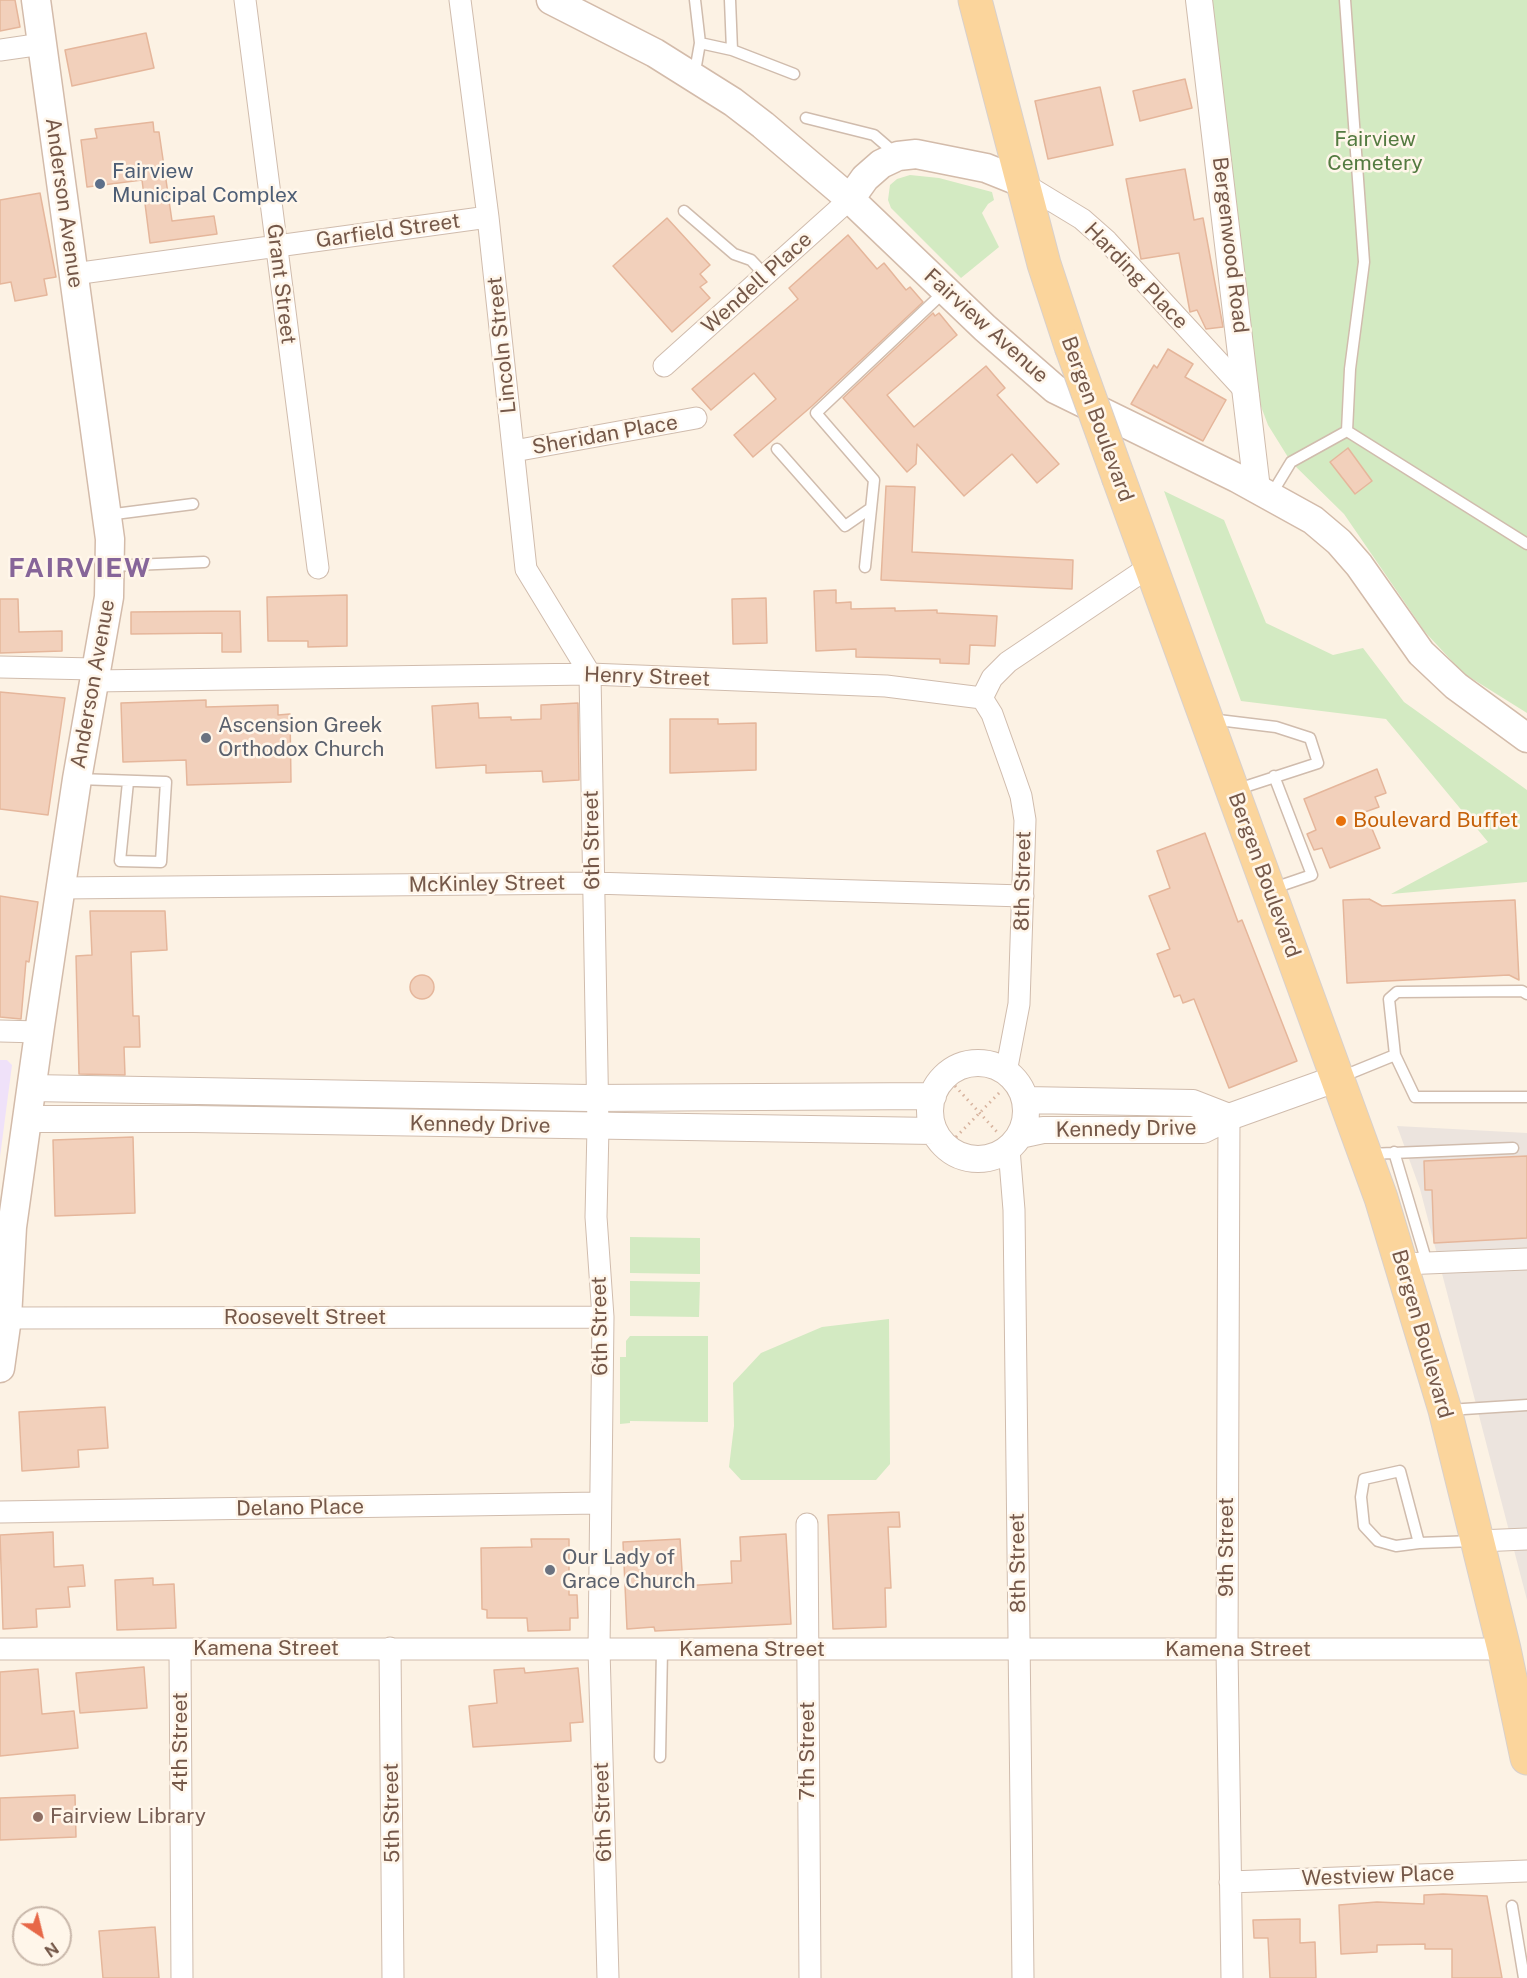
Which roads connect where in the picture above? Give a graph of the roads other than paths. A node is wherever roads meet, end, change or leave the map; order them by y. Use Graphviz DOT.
graph roads {
  1 [pos="36,0"];
  2 [pos="244,0"];
  3 [pos="460,0"];
  4 [pos="551,0"];
  5 [pos="695,0"];
  6 [pos="730,0"];
  7 [pos="975,0"];
  8 [pos="1199,0"];
  9 [pos="1345,0"];
  10 [pos="700,43"];
  11 [pos="42,44"];
  12 [pos="0,50"];
  13 [pos="732,50"];
  14 [pos="794,74"];
  15 [pos="694,77"];
  16 [pos="806,118"];
  17 [pos="898,156"];
  18 [pos="1021,182"];
  19 [pos="850,199"];
  20 [pos="684,211"];
  21 [pos="488,217"];
  22 [pos="276,246"];
  23 [pos="74,274"];
  24 [pos="766,276"];
  25 [pos="945,291"];
  26 [pos="664,366"];
  27 [pos="1248,394"];
  28 [pos="696,418"];
  29 [pos="1347,431"];
  30 [pos="777,449"];
  31 [pos="514,451"];
  32 [pos="1264,493"];
  33 [pos="193,504"];
  34 [pos="871,508"];
  35 [pos="107,515"];
  36 [pos="1527,544"];
  37 [pos="204,562"];
  38 [pos="1152,565"];
  39 [pos="110,566"];
  40 [pos="865,567"];
  41 [pos="318,568"];
  42 [pos="0,668"];
  43 [pos="590,674"];
  44 [pos="94,675"];
  45 [pos="982,698"];
  46 [pos="1207,719"];
  47 [pos="1527,738"];
  48 [pos="1274,776"];
  49 [pos="77,779"];
  50 [pos="128,782"];
  51 [pos="1233,791"];
  52 [pos="593,883"];
  53 [pos="60,888"];
  54 [pos="1270,890"];
  55 [pos="1023,896"];
  56 [pos="1527,994"];
  57 [pos="0,1031"];
  58 [pos="39,1032"];
  59 [pos="1395,1055"];
  60 [pos="1338,1078"];
  61 [pos="1012,1086"];
  62 [pos="31,1088"];
  63 [pos="177,1090"];
  64 [pos="944,1091"];
  65 [pos="310,1093"];
  66 [pos="434,1095"];
  67 [pos="1527,1097"];
  68 [pos="596,1098"];
  69 [pos="1229,1117"];
  70 [pos="27,1119"];
  71 [pos="178,1119"];
  72 [pos="312,1121"];
  73 [pos="434,1124"];
  74 [pos="598,1127"];
  75 [pos="944,1134"];
  76 [pos="1011,1141"];
  77 [pos="1513,1148"];
  78 [pos="1380,1153"];
  79 [pos="1527,1259"];
  80 [pos="1414,1263"];
  81 [pos="603,1317"];
  82 [pos="7,1318"];
  83 [pos="0,1368"];
  84 [pos="1527,1405"];
  85 [pos="1445,1410"];
  86 [pos="599,1503"];
  87 [pos="0,1512"];
  88 [pos="807,1524"];
  89 [pos="1527,1539"];
  90 [pos="1478,1541"];
  91 [pos="1419,1542"];
  92 [pos="390,1648"];
  93 [pos="0,1649"];
  94 [pos="180,1649"];
  95 [pos="599,1649"];
  96 [pos="663,1649"];
  97 [pos="1504,1649"];
  98 [pos="807,1650"];
  99 [pos="1019,1650"];
  100 [pos="1227,1650"];
  101 [pos="660,1757"];
  102 [pos="1527,1758"];
  103 [pos="1527,1871"];
  104 [pos="1230,1882"];
  105 [pos="1512,1906"];
  106 [pos="1524,1960"];
  107 [pos="182,1978"];
  108 [pos="393,1978"];
  109 [pos="608,1978"];
  110 [pos="810,1978"];
  111 [pos="1023,1978"];
  112 [pos="1232,1978"];
  113 [pos="1524,1978"];
  1 -- 11 [label="main road, Anderson Avenue"];
  2 -- 22 [label="street, Grant Street"];
  3 -- 21 [label="street, Lincoln Street"];
  4 -- 15 [label="main road, Fairview Avenue"];
  5 -- 10 [label="lane"];
  6 -- 13 [label="lane"];
  7 -- 18 [label="main road, Bergen Boulevard"];
  8 -- 27 [label="street, Bergenwood Road"];
  9 -- 29 [label="lane"];
  10 -- 13 [label="lane"];
  10 -- 15 [label="lane"];
  11 -- 12 [label="street"];
  11 -- 23 [label="main road, Anderson Avenue"];
  13 -- 14 [label="lane"];
  15 -- 19 [label="main road, Fairview Avenue"];
  16 -- 17 [label="lane"];
  17 -- 18 [label="main road, Harding Place"];
  17 -- 19 [label="main road"];
  18 -- 27 [label="street, Harding Place"];
  18 -- 38 [label="main road, Bergen Boulevard, bridge"];
  19 -- 24 [label="street, Wendell Place"];
  19 -- 25 [label="main road, Fairview Avenue"];
  20 -- 24 [label="lane"];
  21 -- 22 [label="street, Garfield Street"];
  21 -- 31 [label="street, Lincoln Street"];
  22 -- 23 [label="street, Garfield Street"];
  22 -- 41 [label="street, Grant Street"];
  23 -- 35 [label="main road, Anderson Avenue"];
  24 -- 26 [label="street, Wendell Place"];
  25 -- 32 [label="main road, Fairview Avenue"];
  25 -- 34 [label="lane"];
  27 -- 32 [label="street, Bergenwood Road"];
  28 -- 31 [label="street, Sheridan Place"];
  29 -- 32 [label="lane"];
  29 -- 36 [label="lane"];
  30 -- 34 [label="lane"];
  31 -- 43 [label="street, Lincoln Street"];
  32 -- 47 [label="main road, Fairview Avenue"];
  33 -- 35 [label="lane"];
  34 -- 40 [label="lane"];
  35 -- 39 [label="main road, Anderson Avenue"];
  37 -- 39 [label="lane"];
  38 -- 45 [label="street"];
  38 -- 46 [label="main road, Bergen Boulevard"];
  39 -- 44 [label="main road, Anderson Avenue"];
  42 -- 44 [label="street, Henry Street"];
  43 -- 44 [label="street, Henry Street"];
  43 -- 45 [label="street, Henry Street"];
  43 -- 52 [label="street, 6th Street"];
  44 -- 49 [label="main road, Anderson Avenue"];
  45 -- 55 [label="street, 8th Street"];
  46 -- 48 [label="lane"];
  46 -- 51 [label="main road, Bergen Boulevard"];
  48 -- 51 [label="lane"];
  48 -- 54 [label="lane"];
  49 -- 50 [label="lane"];
  49 -- 53 [label="main road, Anderson Avenue"];
  50 -- 50 [label="lane"];
  51 -- 54 [label="main road, Bergen Boulevard"];
  52 -- 53 [label="street, McKinley Street"];
  52 -- 55 [label="street, McKinley Street"];
  52 -- 68 [label="street, 6th Street"];
  53 -- 58 [label="main road, Anderson Avenue"];
  54 -- 60 [label="main road, Bergen Boulevard"];
  55 -- 61 [label="street, 8th Street"];
  56 -- 59 [label="lane"];
  57 -- 58 [label="street"];
  58 -- 62 [label="main road, Anderson Avenue"];
  59 -- 60 [label="lane"];
  59 -- 67 [label="lane"];
  60 -- 69 [label="street, Kennedy Drive"];
  60 -- 78 [label="main road, Bergen Boulevard"];
  61 -- 64 [label="street, Kennedy Drive"];
  61 -- 69 [label="street, Kennedy Drive"];
  61 -- 76 [label="street"];
  62 -- 63 [label="street, Kennedy Drive"];
  62 -- 70 [label="main road, Anderson Avenue"];
  63 -- 65 [label="street, Kennedy Drive"];
  63 -- 71 [label="street"];
  64 -- 68 [label="street, Kennedy Drive"];
  64 -- 75 [label="street"];
  65 -- 66 [label="street, Kennedy Drive"];
  65 -- 72 [label="street"];
  66 -- 68 [label="street, Kennedy Drive"];
  66 -- 73 [label="street"];
  68 -- 74 [label="street, 6th Street"];
  69 -- 76 [label="street, Kennedy Drive"];
  69 -- 100 [label="street, 9th Street"];
  70 -- 71 [label="street, Kennedy Drive"];
  70 -- 82 [label="main road, Anderson Avenue"];
  71 -- 72 [label="street, Kennedy Drive"];
  72 -- 73 [label="street, Kennedy Drive"];
  73 -- 74 [label="street, Kennedy Drive"];
  74 -- 75 [label="street, Kennedy Drive"];
  74 -- 81 [label="street, 6th Street"];
  75 -- 76 [label="street, Kennedy Drive"];
  76 -- 99 [label="street, 8th Street"];
  77 -- 78 [label="lane"];
  78 -- 80 [label="main road, Bergen Boulevard"];
  79 -- 80 [label="street"];
  80 -- 85 [label="main road, Bergen Boulevard"];
  81 -- 82 [label="street, Roosevelt Street"];
  81 -- 86 [label="street, 6th Street"];
  82 -- 83 [label="main road, Anderson Avenue"];
  84 -- 85 [label="lane"];
  85 -- 90 [label="main road, Bergen Boulevard"];
  86 -- 87 [label="street, Delano Place"];
  86 -- 95 [label="street, 6th Street"];
  88 -- 98 [label="street, 7th Street"];
  89 -- 90 [label="street"];
  90 -- 91 [label="lane"];
  90 -- 97 [label="main road, Bergen Boulevard"];
  91 -- 91 [label="lane"];
  92 -- 94 [label="street, Kamena Street"];
  92 -- 95 [label="street, Kamena Street"];
  92 -- 108 [label="street, 5th Street"];
  93 -- 94 [label="street, Kamena Street"];
  94 -- 107 [label="street, 4th Street"];
  95 -- 96 [label="street, Kamena Street"];
  95 -- 109 [label="street, 6th Street"];
  96 -- 98 [label="street, Kamena Street"];
  96 -- 101 [label="lane"];
  97 -- 100 [label="street, Kamena Street"];
  97 -- 102 [label="main road, Bergen Boulevard"];
  98 -- 99 [label="street, Kamena Street"];
  98 -- 110 [label="street, 7th Street"];
  99 -- 100 [label="street, Kamena Street"];
  99 -- 111 [label="street, 8th Street"];
  100 -- 104 [label="street, 9th Street"];
  103 -- 104 [label="street, Westview Place"];
  104 -- 112 [label="street, 9th Street"];
  105 -- 106 [label="lane"];
  106 -- 113 [label="lane"];
}
